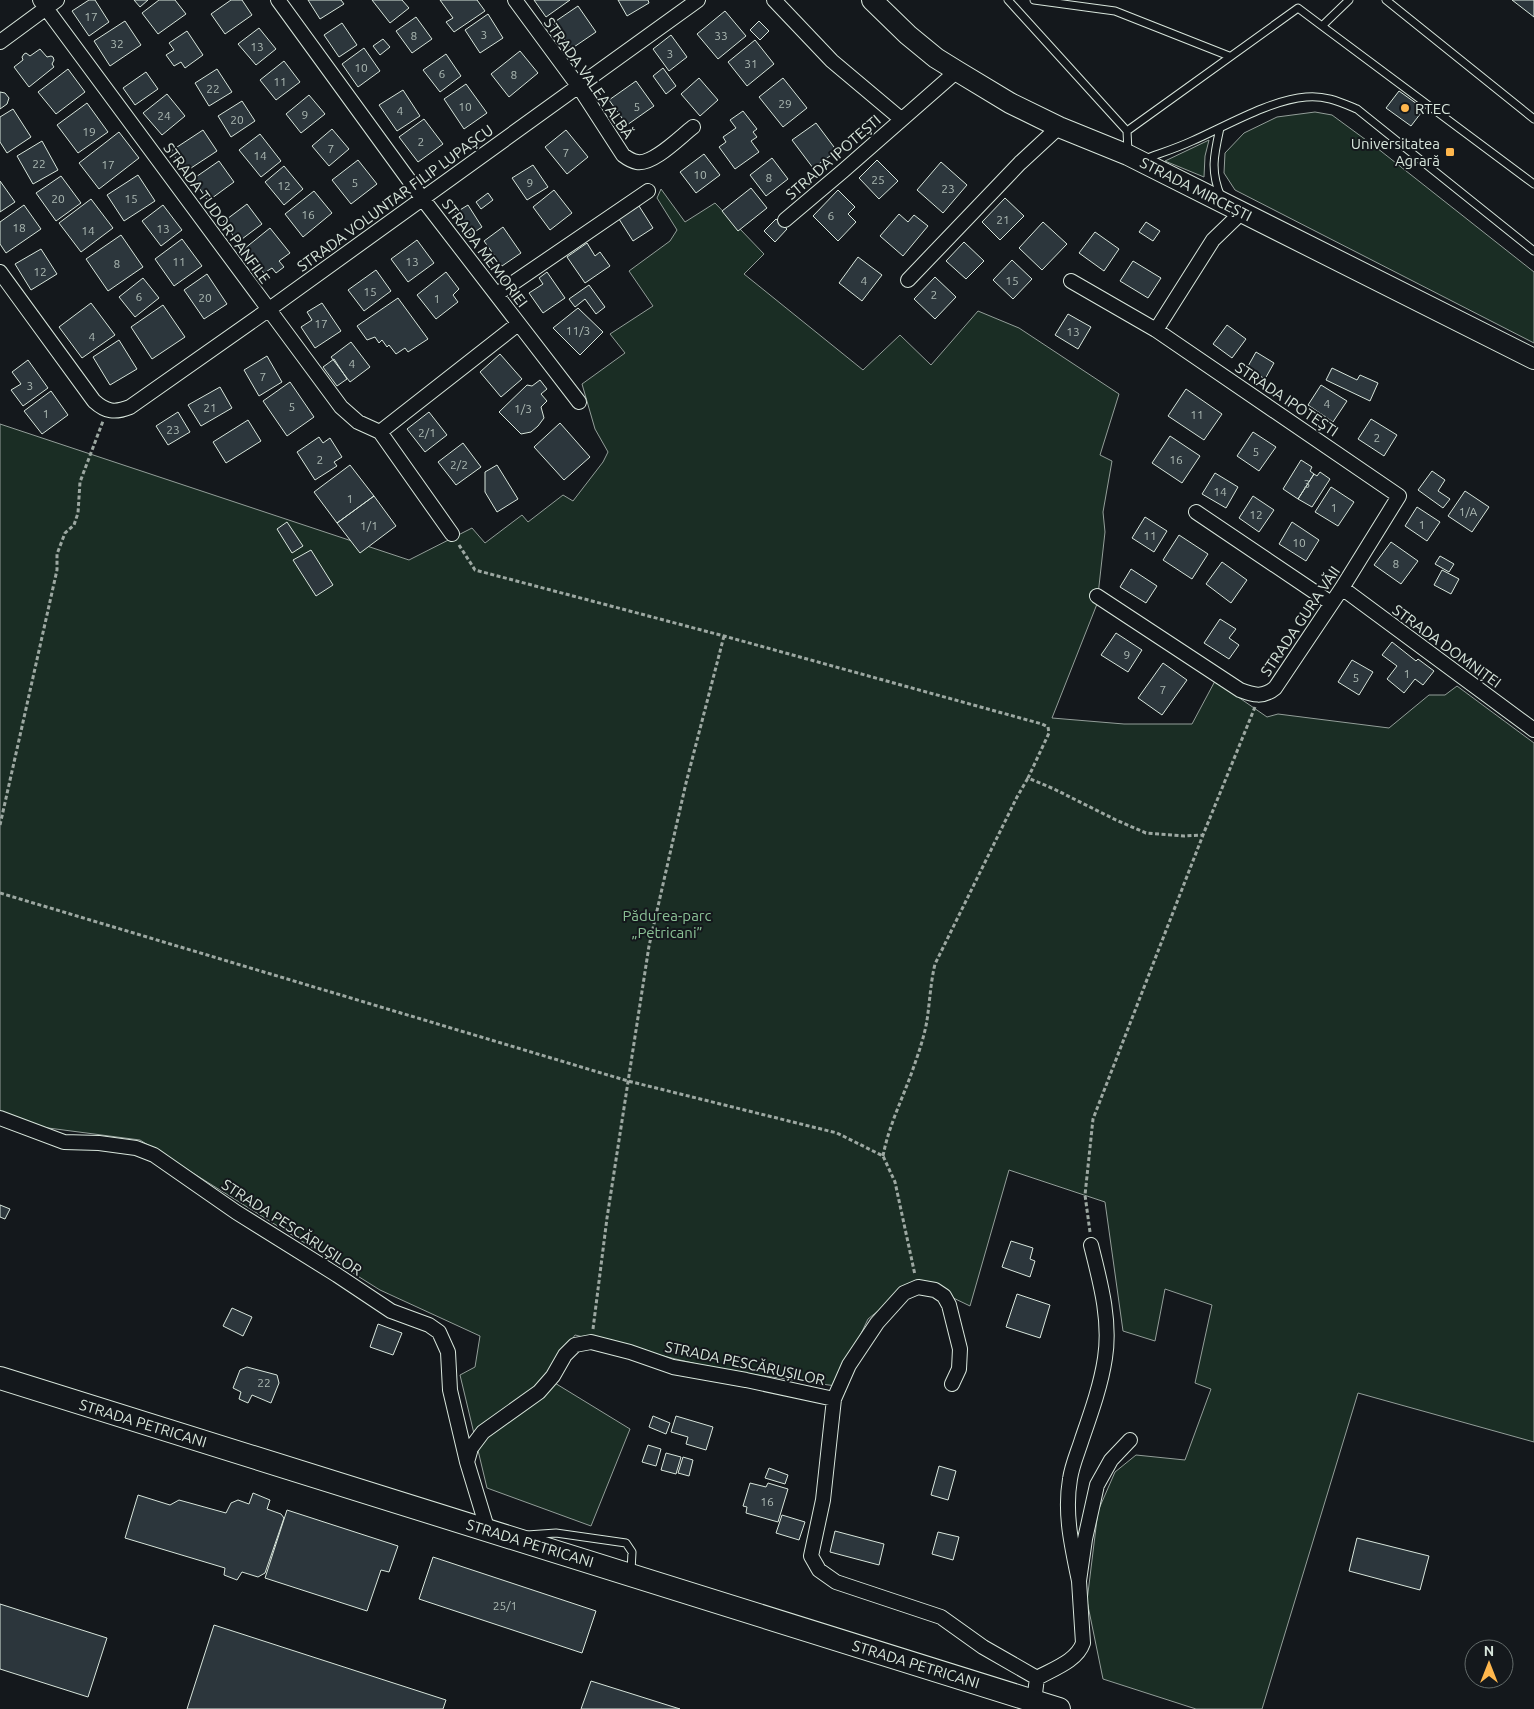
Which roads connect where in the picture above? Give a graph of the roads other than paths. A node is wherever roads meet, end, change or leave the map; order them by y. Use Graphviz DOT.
graph roads {
  1 [pos="278,0"];
  2 [pos="515,0"];
  3 [pos="698,0"];
  4 [pos="774,0"];
  5 [pos="872,0"];
  6 [pos="1008,0"];
  7 [pos="1034,0"];
  8 [pos="1349,0"];
  9 [pos="1386,0"];
  10 [pos="48,3"];
  11 [pos="1322,26"];
  12 [pos="0,42"];
  13 [pos="1229,56"];
  14 [pos="957,71"];
  15 [pos="579,87"];
  16 [pos="901,119"];
  17 [pos="1534,119"];
  18 [pos="692,127"];
  19 [pos="1059,127"];
  20 [pos="1220,128"];
  21 [pos="1127,131"];
  22 [pos="1134,158"];
  23 [pos="1533,180"];
  24 [pos="648,191"];
  25 [pos="422,198"];
  26 [pos="1223,202"];
  27 [pos="1242,212"];
  28 [pos="785,220"];
  29 [pos="1534,251"];
  30 [pos="0,272"];
  31 [pos="908,280"];
  32 [pos="1071,281"];
  33 [pos="497,294"];
  34 [pos="268,310"];
  35 [pos="518,324"];
  36 [pos="1156,330"];
  37 [pos="1534,360"];
  38 [pos="579,402"];
  39 [pos="380,432"];
  40 [pos="1399,496"];
  41 [pos="1196,512"];
  42 [pos="452,534"];
  43 [pos="1342,588"];
  44 [pos="1097,596"];
  45 [pos="1331,603"];
  46 [pos="1534,730"];
  47 [pos="0,1118"];
  48 [pos="1091,1245"];
  49 [pos="0,1378"];
  50 [pos="952,1384"];
  51 [pos="834,1399"];
  52 [pos="1130,1440"];
  53 [pos="467,1462"];
  54 [pos="488,1531"];
  55 [pos="1079,1581"];
  56 [pos="1037,1678"];
  57 [pos="1034,1701"];
  58 [pos="1059,1709"];
  1 -- 25 [label="street, STRADA MEMORIEI"];
  2 -- 15 [label="street, STRADA VALEA ALBĂ"];
  3 -- 15 [label="street, STRADA VOLUNTAR FILIP LUPAȘCU"];
  4 -- 16 [label="street, STRADA IPOTEȘTI"];
  5 -- 14 [label="main road, STRADA MIRCEȘTI"];
  6 -- 21 [label="lane"];
  7 -- 13 [label="lane"];
  8 -- 11 [label="lane"];
  9 -- 17 [label="lane"];
  10 -- 12 [label="street"];
  10 -- 34 [label="street, STRADA TUDOR PANFILE"];
  11 -- 13 [label="lane"];
  11 -- 23 [label="lane"];
  13 -- 21 [label="lane"];
  14 -- 16 [label="street, STRADA IPOTEȘTI"];
  14 -- 19 [label="main road, STRADA MIRCEȘTI"];
  15 -- 18 [label="street, STRADA VALEA ALBĂ"];
  15 -- 25 [label="street, STRADA VOLUNTAR FILIP LUPAȘCU"];
  16 -- 28 [label="street, STRADA IPOTEȘTI"];
  19 -- 22 [label="main road, STRADA MIRCEȘTI"];
  19 -- 31 [label="street"];
  20 -- 22 [label="lane"];
  20 -- 26 [label="lane"];
  20 -- 29 [label="lane"];
  21 -- 22 [label="lane"];
  22 -- 26 [label="main road, STRADA MIRCEȘTI"];
  24 -- 33 [label="street"];
  25 -- 33 [label="street, STRADA MEMORIEI"];
  25 -- 34 [label="street, STRADA VOLUNTAR FILIP LUPAȘCU"];
  26 -- 27 [label="main road, STRADA MIRCEȘTI"];
  27 -- 36 [label="street"];
  27 -- 37 [label="main road, STRADA MIRCEȘTI"];
  30 -- 34 [label="street, STRADA VOLUNTAR FILIP LUPAȘCU"];
  32 -- 36 [label="street, STRADA IPOTEȘTI"];
  33 -- 35 [label="street, STRADA MEMORIEI"];
  34 -- 39 [label="street, STRADA TUDOR PANFILE"];
  35 -- 38 [label="street, STRADA MEMORIEI"];
  35 -- 39 [label="street"];
  36 -- 40 [label="street, STRADA IPOTEȘTI"];
  39 -- 42 [label="street, STRADA TUDOR PANFILE"];
  40 -- 43 [label="street, STRADA GURA VĂII"];
  41 -- 45 [label="street"];
  43 -- 45 [label="street, STRADA GURA VĂII"];
  43 -- 46 [label="street, STRADA DOMNIȚEI"];
  44 -- 45 [label="street, STRADA GURA VĂII"];
  47 -- 53 [label="street, STRADA PESCĂRUȘILOR"];
  48 -- 55 [label="street"];
  49 -- 54 [label="main road, STRADA PETRICANI"];
  50 -- 51 [label="street, STRADA PESCĂRUȘILOR"];
  51 -- 53 [label="street, STRADA PESCĂRUȘILOR"];
  51 -- 56 [label="street, STRADA PESCĂRUȘILOR"];
  52 -- 55 [label="street"];
  53 -- 54 [label="street, STRADA PESCĂRUȘILOR"];
  54 -- 57 [label="main road, STRADA PETRICANI"];
  55 -- 56 [label="street"];
  56 -- 57 [label="street"];
  57 -- 58 [label="main road, STRADA PETRICANI"];
}
